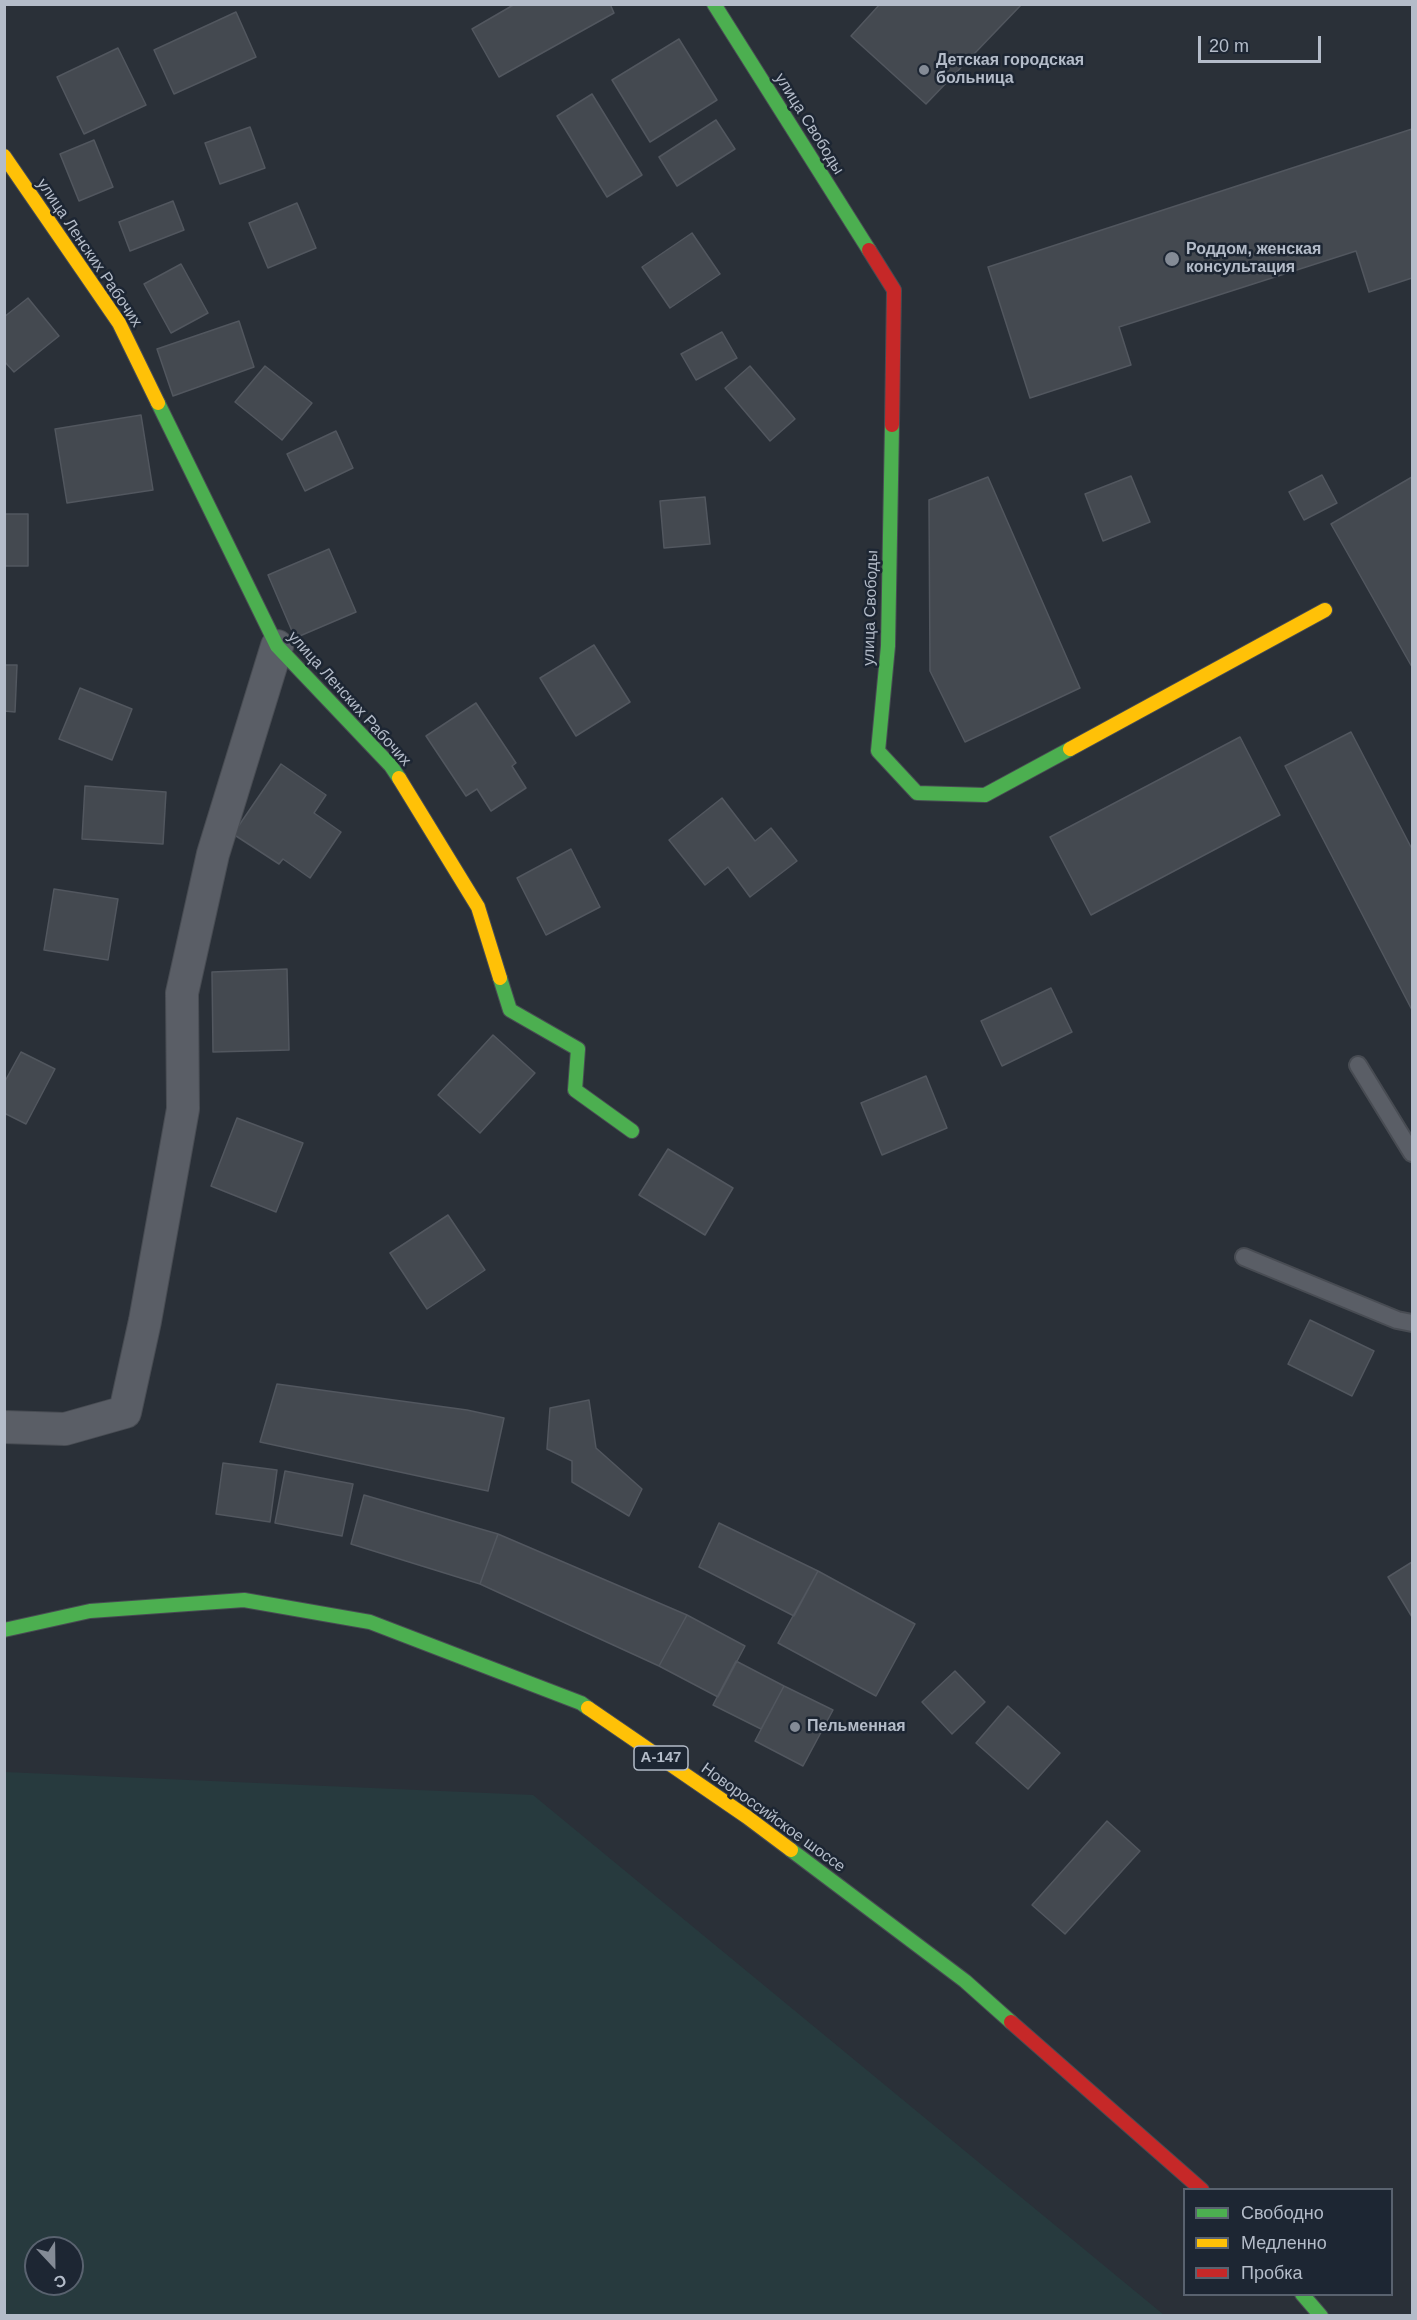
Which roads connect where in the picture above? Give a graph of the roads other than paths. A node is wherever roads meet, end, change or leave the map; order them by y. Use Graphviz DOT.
graph roads {
  1 [pos="714,4"];
  2 [pos="4,156"];
  3 [pos="1325,610"];
  4 [pos="277,646"];
  5 [pos="1358,1065"];
  6 [pos="632,1131"];
  7 [pos="1413,1153"];
  8 [pos="1244,1257"];
  9 [pos="1413,1323"];
  10 [pos="4,1427"];
  11 [pos="4,1630"];
  12 [pos="1200,2188"];
  13 [pos="1303,2296"];
  14 [pos="1321,2316"];
  1 -- 3 [label="main road, улица Свободы"];
  2 -- 4 [label="main road, улица Ленских Рабочих"];
  4 -- 6 [label="main road, улица Ленских Рабочих"];
  4 -- 10 [label="street"];
  5 -- 7 [label="lane"];
  8 -- 9 [label="lane"];
  11 -- 12 [label="main road, Новороссийское шоссе / А-147"];
  13 -- 14 [label="main road"];
}
